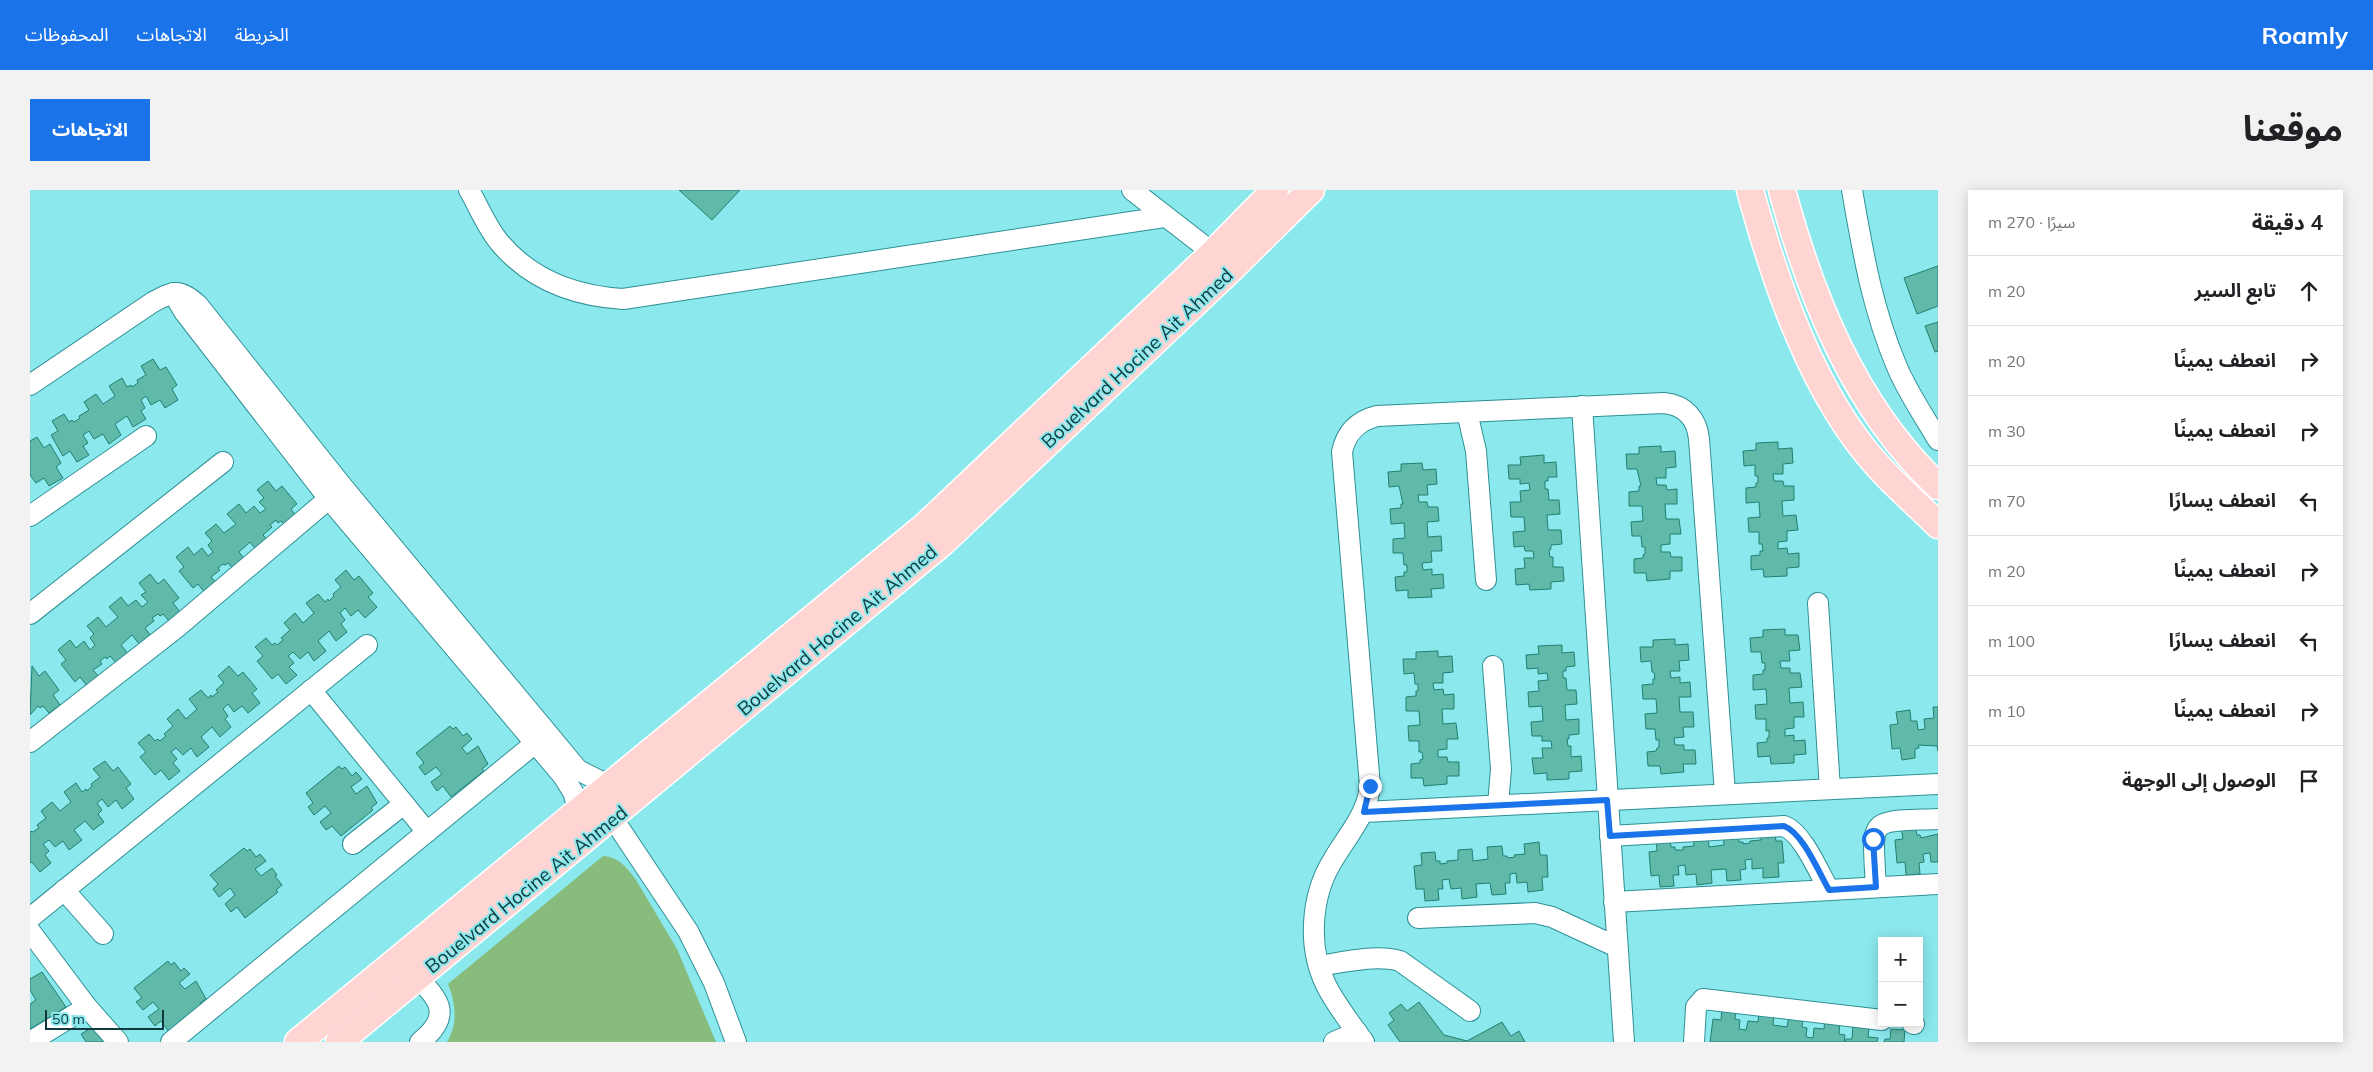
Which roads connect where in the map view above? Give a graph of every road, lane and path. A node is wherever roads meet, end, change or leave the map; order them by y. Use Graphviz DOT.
graph roads {
  1 [pos="469,190"];
  2 [pos="1275,190"];
  3 [pos="1311,190"];
  4 [pos="1750,190"];
  5 [pos="1782,190"];
  6 [pos="1852,190"];
  7 [pos="1145,194"];
  8 [pos="1164,217"];
  9 [pos="1213,253"];
  10 [pos="30,385"];
  11 [pos="1582,406"];
  12 [pos="1466,412"];
  13 [pos="146,436"];
  14 [pos="1938,440"];
  15 [pos="223,462"];
  16 [pos="1937,483"];
  17 [pos="336,493"];
  18 [pos="30,516"];
  19 [pos="1938,525"];
  20 [pos="1486,580"];
  21 [pos="1818,602"];
  22 [pos="30,614"];
  23 [pos="367,645"];
  24 [pos="1493,666"];
  25 [pos="311,690"];
  26 [pos="541,738"];
  27 [pos="30,742"];
  28 [pos="614,783"];
  29 [pos="1938,784"];
  30 [pos="1830,789"];
  31 [pos="1725,793"];
  32 [pos="1607,800"];
  33 [pos="404,804"];
  34 [pos="1498,805"];
  35 [pos="579,812"];
  36 [pos="1364,812"];
  37 [pos="612,818"];
  38 [pos="1938,819"];
  39 [pos="427,832"];
  40 [pos="1610,836"];
  41 [pos="353,844"];
  42 [pos="1938,884"];
  43 [pos="1876,887"];
  44 [pos="64,890"];
  45 [pos="1829,890"];
  46 [pos="1614,902"];
  47 [pos="30,918"];
  48 [pos="1418,918"];
  49 [pos="30,931"];
  50 [pos="103,934"];
  51 [pos="1617,947"];
  52 [pos="1319,966"];
  53 [pos="417,978"];
  54 [pos="87,1007"];
  55 [pos="1470,1011"];
  56 [pos="1878,1020"];
  57 [pos="1360,1037"];
  58 [pos="30,1042"];
  59 [pos="118,1042"];
  60 [pos="172,1042"];
  61 [pos="298,1042"];
  62 [pos="339,1042"];
  63 [pos="420,1042"];
  64 [pos="736,1042"];
  65 [pos="1334,1042"];
  66 [pos="1624,1042"];
  67 [pos="1694,1042"];
  1 -- 8 [label="street"];
  2 -- 9 [label="main road"];
  3 -- 37 [label="main road, Bouelvard Hocine Ait Ahmed"];
  4 -- 19 [label="main road"];
  5 -- 16 [label="main road"];
  6 -- 14 [label="street"];
  7 -- 8 [label="street"];
  8 -- 9 [label="street"];
  9 -- 28 [label="main road"];
  10 -- 17 [label="street"];
  11 -- 12 [label="street"];
  11 -- 31 [label="street"];
  11 -- 32 [label="street"];
  12 -- 20 [label="street"];
  12 -- 36 [label="street"];
  13 -- 18 [label="street"];
  15 -- 22 [label="street"];
  17 -- 26 [label="street"];
  17 -- 27 [label="street"];
  21 -- 30 [label="street"];
  23 -- 25 [label="street"];
  24 -- 34 [label="street"];
  25 -- 33 [label="street"];
  25 -- 44 [label="street"];
  26 -- 28 [label="street"];
  26 -- 35 [label="street"];
  26 -- 39 [label="street"];
  28 -- 35 [label="main road"];
  29 -- 30 [label="street"];
  30 -- 31 [label="street"];
  31 -- 32 [label="street"];
  32 -- 34 [label="street"];
  32 -- 40 [label="street"];
  33 -- 39 [label="street"];
  33 -- 41 [label="street"];
  34 -- 36 [label="street"];
  35 -- 61 [label="main road"];
  36 -- 52 [label="street"];
  37 -- 53 [label="main road, Bouelvard Hocine Ait Ahmed"];
  37 -- 64 [label="street"];
  38 -- 43 [label="street"];
  39 -- 60 [label="street"];
  40 -- 45 [label="street"];
  40 -- 46 [label="street"];
  42 -- 43 [label="street"];
  43 -- 45 [label="street"];
  44 -- 47 [label="street"];
  44 -- 50 [label="street"];
  45 -- 46 [label="street"];
  46 -- 51 [label="street"];
  48 -- 51 [label="street"];
  49 -- 54 [label="street"];
  51 -- 66 [label="street"];
  52 -- 55 [label="street"];
  52 -- 57 [label="street"];
  53 -- 62 [label="main road, Bouelvard Hocine Ait Ahmed"];
  53 -- 63 [label="street"];
  54 -- 58 [label="street"];
  54 -- 59 [label="street"];
  56 -- 67 [label="street"];
  57 -- 65 [label="street"];
}
